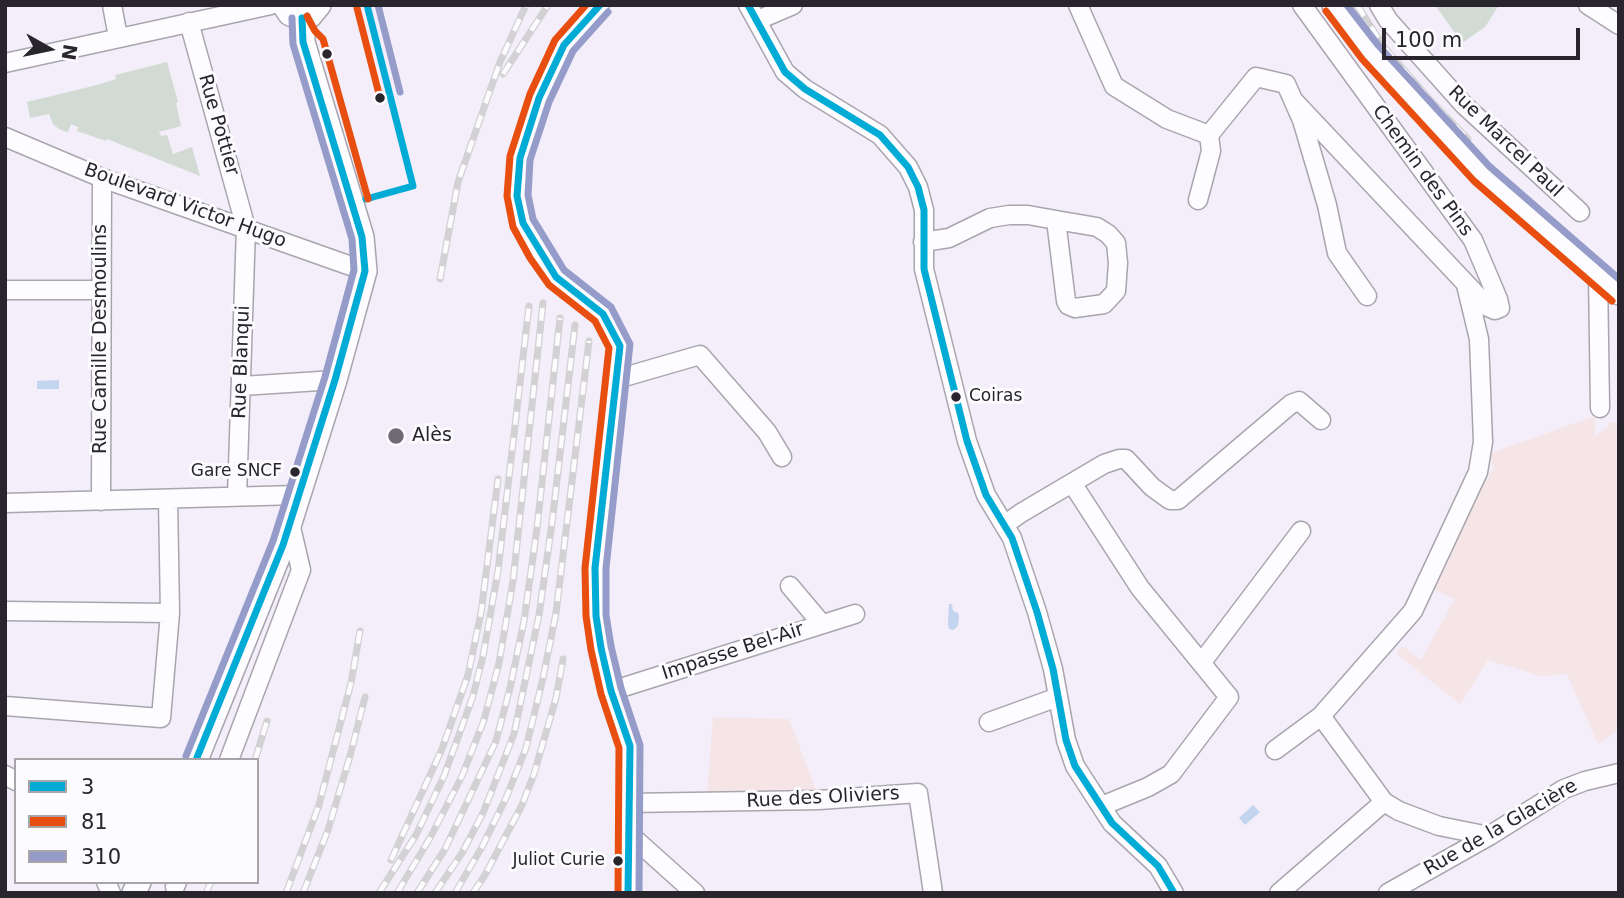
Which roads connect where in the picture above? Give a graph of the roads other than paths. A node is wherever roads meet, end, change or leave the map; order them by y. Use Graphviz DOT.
graph roads {
  1 [pos="112,5"];
  2 [pos="271,5"];
  3 [pos="600,5"];
  4 [pos="793,5"];
  5 [pos="1078,5"];
  6 [pos="1302,5"];
  7 [pos="1334,5"];
  8 [pos="1379,5"];
  9 [pos="1588,5"];
  10 [pos="302,10"];
  11 [pos="753,13"];
  12 [pos="189,22"];
  13 [pos="1619,24"];
  14 [pos="118,37"];
  15 [pos="5,63"];
  16 [pos="1293,100"];
  17 [pos="1209,135"];
  18 [pos="5,137"];
  19 [pos="102,178"];
  20 [pos="1198,200"];
  21 [pos="1580,212"];
  22 [pos="1056,219"];
  23 [pos="246,228"];
  24 [pos="923,242"];
  25 [pos="365,271"];
  26 [pos="1598,275"];
  27 [pos="1465,284"];
  28 [pos="100,289"];
  29 [pos="5,290"];
  30 [pos="1619,293"];
  31 [pos="1367,296"];
  32 [pos="617,379"];
  33 [pos="335,380"];
  34 [pos="242,386"];
  35 [pos="1600,408"];
  36 [pos="1321,419"];
  37 [pos="782,457"];
  38 [pos="1072,484"];
  39 [pos="298,495"];
  40 [pos="237,496"];
  41 [pos="169,499"];
  42 [pos="101,500"];
  43 [pos="5,503"];
  44 [pos="290,523"];
  45 [pos="1004,525"];
  46 [pos="1301,531"];
  47 [pos="790,586"];
  48 [pos="5,611"];
  49 [pos="170,613"];
  50 [pos="855,614"];
  51 [pos="821,623"];
  52 [pos="1202,662"];
  53 [pos="611,691"];
  54 [pos="1058,697"];
  55 [pos="5,706"];
  56 [pos="1321,716"];
  57 [pos="989,722"];
  58 [pos="1275,750"];
  59 [pos="197,758"];
  60 [pos="230,758"];
  61 [pos="1619,773"];
  62 [pos="1384,802"];
  63 [pos="628,803"];
  64 [pos="1103,808"];
  65 [pos="627,832"];
  66 [pos="1489,836"];
  67 [pos="628,893"];
  68 [pos="695,893"];
  69 [pos="933,893"];
  70 [pos="1174,893"];
  71 [pos="1279,893"];
  72 [pos="1388,893"];
  1 -- 14 [label="street"];
  2 -- 12 [label="street"];
  3 -- 32 [label="street"];
  4 -- 11 [label="street"];
  5 -- 17 [label="street"];
  6 -- 27 [label="street, Chemin des Pins"];
  7 -- 26 [label="main road"];
  8 -- 21 [label="street, Rue Marcel Paul"];
  9 -- 13 [label="street"];
  10 -- 25 [label="main road"];
  11 -- 24 [label="street"];
  12 -- 14 [label="street"];
  12 -- 23 [label="street, Rue Pottier"];
  14 -- 15 [label="street"];
  16 -- 17 [label="street, Chemin des Pins"];
  16 -- 27 [label="street, Chemin des Pins"];
  16 -- 31 [label="street, Chemin des Pins"];
  17 -- 20 [label="street"];
  18 -- 19 [label="street, Boulevard Victor Hugo"];
  19 -- 23 [label="street, Boulevard Victor Hugo"];
  19 -- 28 [label="street, Rue Camille Desmoulins"];
  22 -- 22 [label="street"];
  22 -- 24 [label="street"];
  23 -- 25 [label="street, Boulevard Victor Hugo"];
  23 -- 34 [label="street, Rue Blanqui"];
  24 -- 45 [label="street"];
  25 -- 33 [label="main road"];
  26 -- 30 [label="main road"];
  26 -- 35 [label="street"];
  27 -- 56 [label="street"];
  28 -- 29 [label="street"];
  28 -- 42 [label="street, Rue Camille Desmoulins"];
  32 -- 37 [label="street"];
  32 -- 53 [label="street"];
  33 -- 34 [label="street"];
  33 -- 39 [label="main road"];
  34 -- 40 [label="street, Rue Blanqui"];
  36 -- 38 [label="street"];
  38 -- 45 [label="street"];
  38 -- 52 [label="street"];
  39 -- 40 [label="street"];
  39 -- 44 [label="main road"];
  40 -- 41 [label="street"];
  41 -- 42 [label="street"];
  41 -- 49 [label="street"];
  42 -- 43 [label="street"];
  44 -- 59 [label="main road"];
  44 -- 60 [label="street"];
  45 -- 54 [label="street"];
  46 -- 52 [label="street"];
  47 -- 51 [label="street"];
  48 -- 49 [label="street"];
  49 -- 55 [label="street"];
  50 -- 51 [label="street, Impasse Bel-Air"];
  51 -- 53 [label="street, Impasse Bel-Air"];
  52 -- 64 [label="street"];
  53 -- 63 [label="street"];
  54 -- 57 [label="street"];
  54 -- 64 [label="street"];
  56 -- 58 [label="street"];
  56 -- 62 [label="street"];
  61 -- 66 [label="street, Rue de la Glacière"];
  62 -- 66 [label="street"];
  62 -- 71 [label="street"];
  63 -- 65 [label="street"];
  63 -- 69 [label="street, Rue des Oliviers"];
  64 -- 70 [label="street"];
  65 -- 67 [label="street"];
  65 -- 68 [label="street"];
  66 -- 72 [label="street, Rue de la Glacière"];
}
